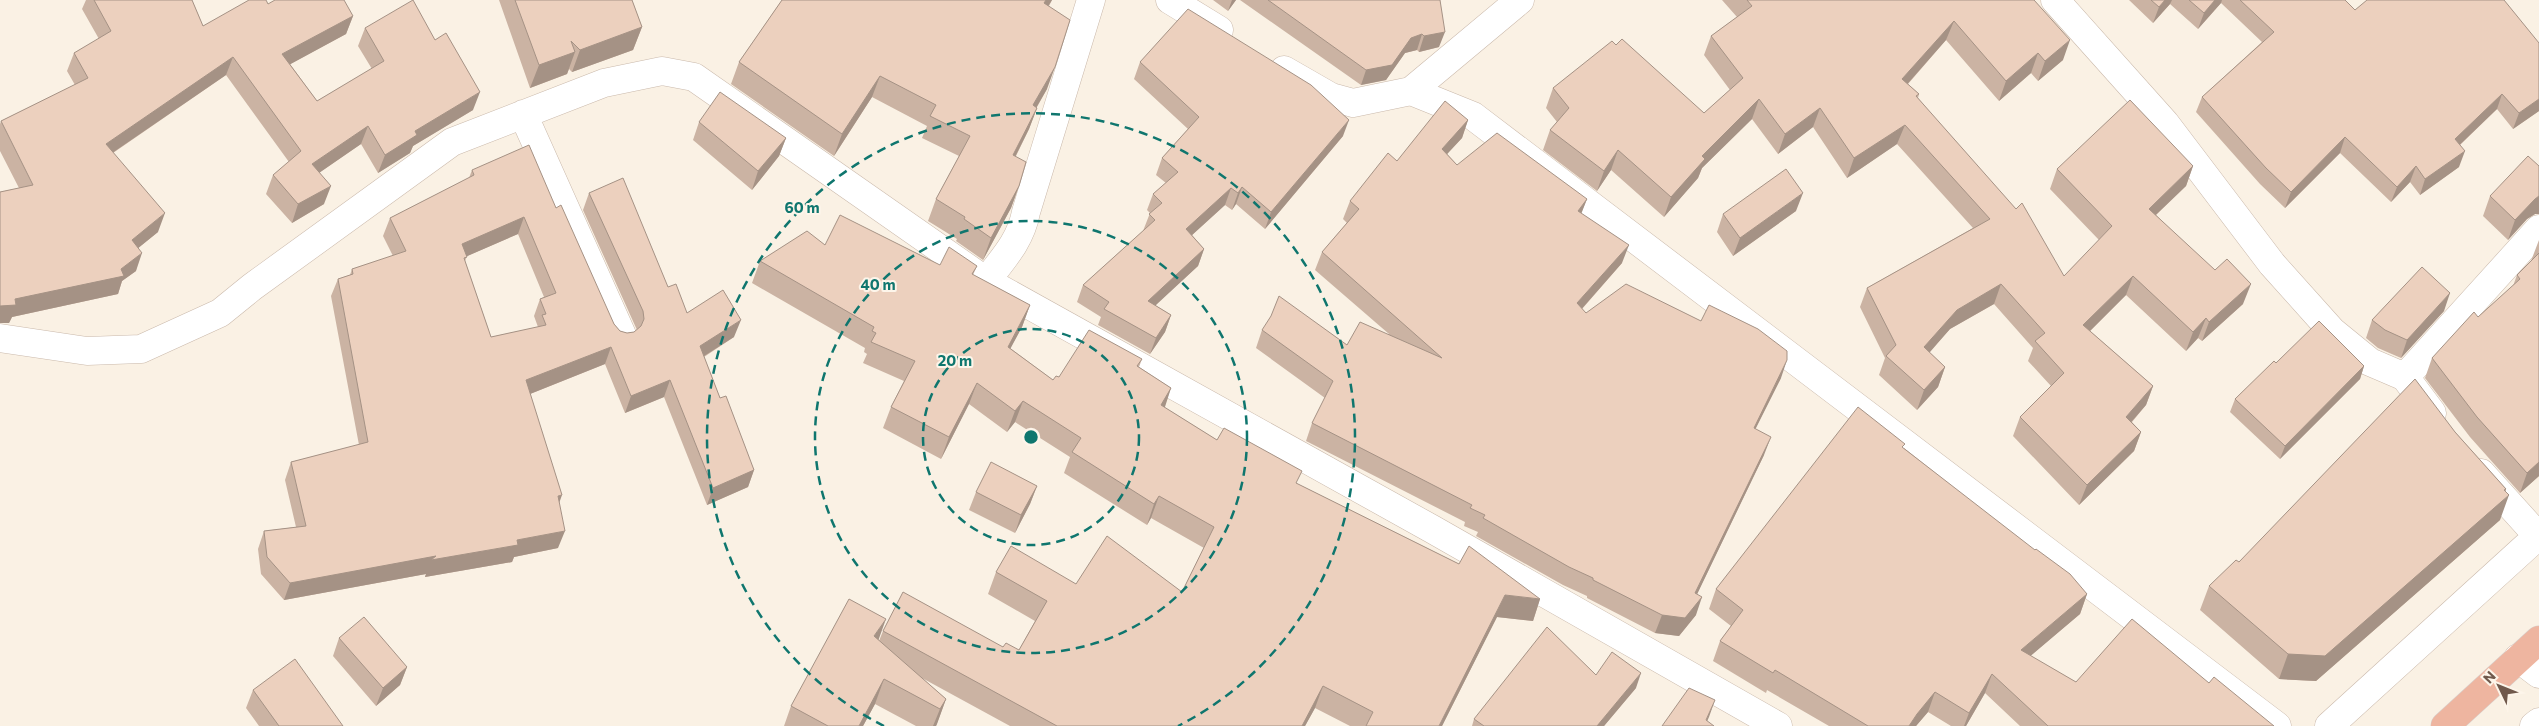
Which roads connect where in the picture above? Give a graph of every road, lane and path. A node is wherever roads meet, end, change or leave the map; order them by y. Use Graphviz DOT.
graph roads {
  1 [pos="1091,0"];
  2 [pos="1170,0"];
  3 [pos="1520,0"];
  4 [pos="2055,0"];
  5 [pos="1238,42"];
  6 [pos="1263,57"];
  7 [pos="1411,91"];
  8 [pos="523,114"];
  9 [pos="2539,229"];
  10 [pos="986,280"];
  11 [pos="622,335"];
  12 [pos="0,338"];
  13 [pos="2406,377"];
  14 [pos="2446,432"];
  15 [pos="2465,455"];
  16 [pos="2539,536"];
  17 [pos="2539,640"];
  18 [pos="2518,658"];
  19 [pos="2539,674"];
  20 [pos="2539,722"];
  21 [pos="1778,726"];
  22 [pos="2277,726"];
  23 [pos="2329,726"];
  24 [pos="2445,726"];
  25 [pos="2534,726"];
  1 -- 10 [label="street"];
  2 -- 5 [label="street"];
  3 -- 7 [label="street"];
  4 -- 13 [label="street"];
  6 -- 7 [label="street"];
  7 -- 22 [label="street"];
  8 -- 10 [label="street"];
  8 -- 11 [label="street"];
  8 -- 12 [label="street"];
  9 -- 13 [label="street"];
  10 -- 21 [label="street"];
  13 -- 14 [label="street"];
  15 -- 16 [label="street"];
  16 -- 23 [label="street"];
  17 -- 18 [label="highway"];
  18 -- 19 [label="street"];
  18 -- 24 [label="highway"];
  20 -- 25 [label="street"];
}
